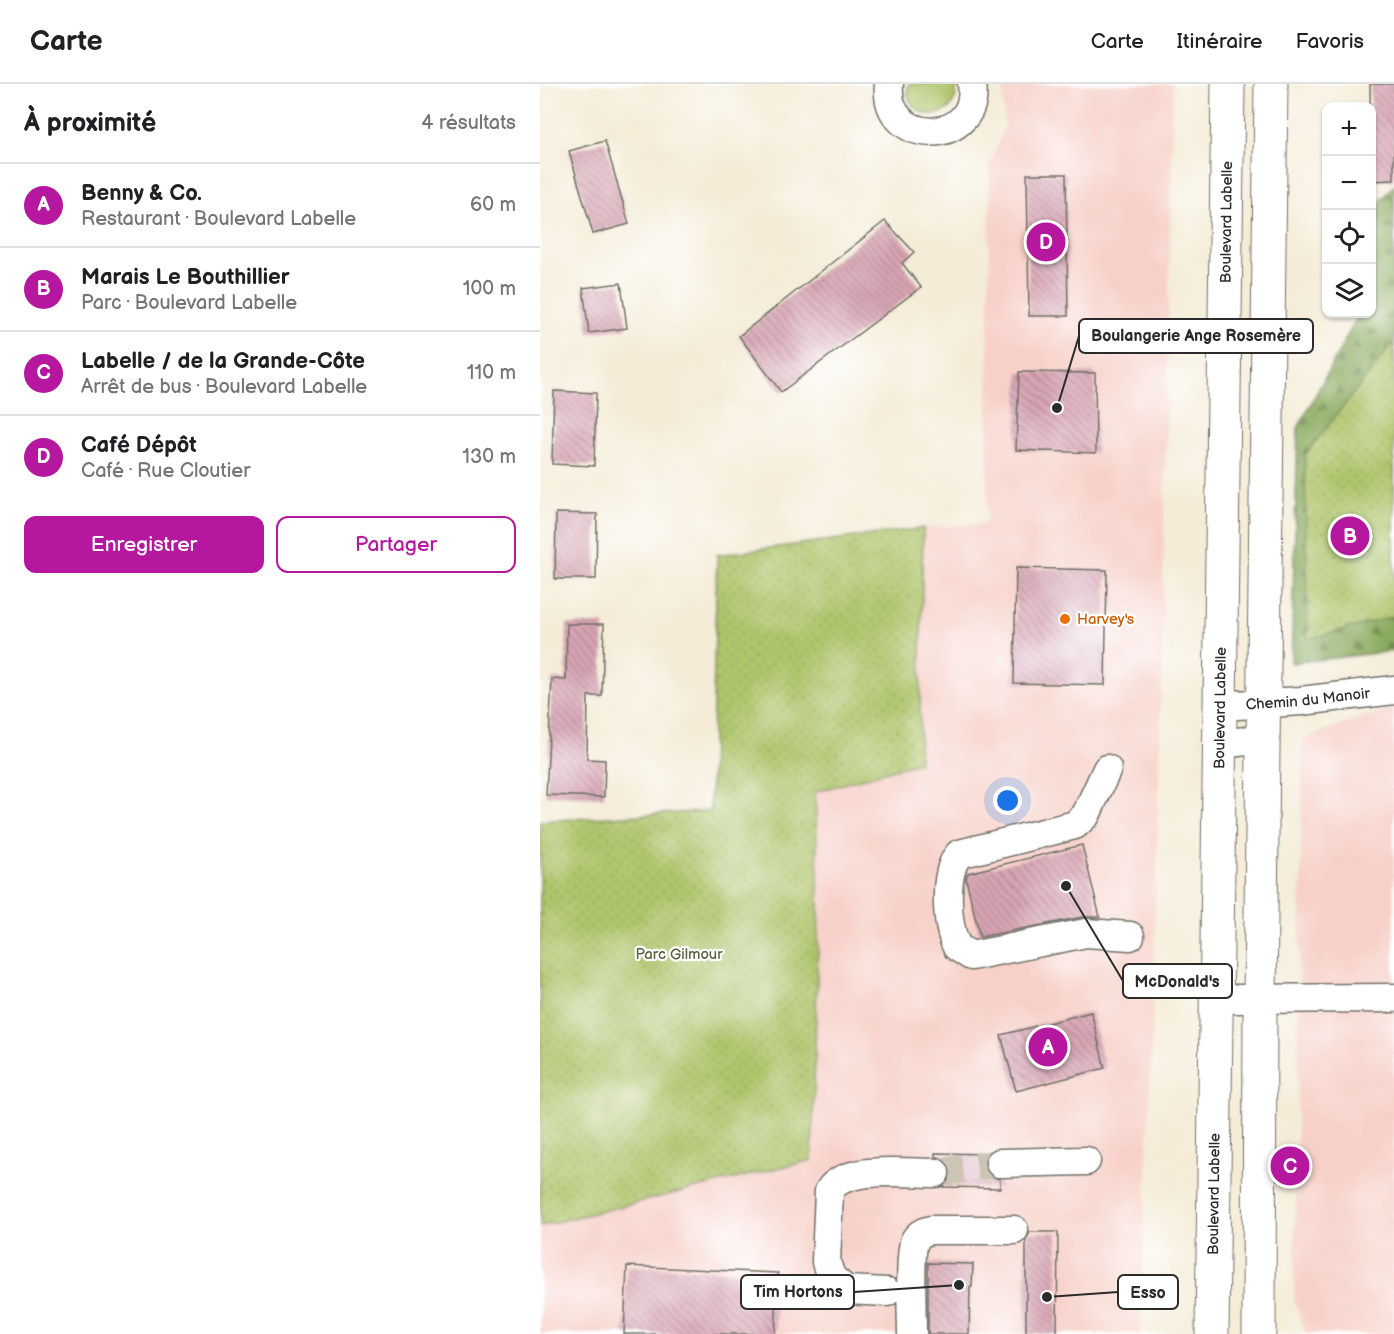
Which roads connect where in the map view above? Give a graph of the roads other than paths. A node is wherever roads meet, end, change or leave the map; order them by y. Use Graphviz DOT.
graph roads {
  1 [pos="889,84"];
  2 [pos="972,84"];
  3 [pos="1228,84"];
  4 [pos="1271,84"];
  5 [pos="1394,690"];
  6 [pos="1264,703"];
  7 [pos="1221,706"];
  8 [pos="1264,739"];
  9 [pos="1221,744"];
  10 [pos="1107,769"];
  11 [pos="1130,936"];
  12 [pos="1394,998"];
  13 [pos="1216,999"];
  14 [pos="1260,999"];
  15 [pos="1086,1161"];
  16 [pos="1000,1163"];
  17 [pos="935,1173"];
  18 [pos="1014,1230"];
  19 [pos="1259,1287"];
  20 [pos="887,1292"];
  21 [pos="912,1334"];
  22 [pos="1212,1334"];
  23 [pos="1259,1334"];
  24 [pos="1285,1334"];
  1 -- 2 [label="street"];
  3 -- 7 [label="main road, Boulevard Labelle"];
  4 -- 6 [label="main road"];
  5 -- 6 [label="street, Chemin du Manoir"];
  6 -- 7 [label="street, Chemin du Manoir"];
  6 -- 8 [label="main road"];
  7 -- 9 [label="main road, Boulevard Labelle"];
  8 -- 9 [label="street"];
  8 -- 14 [label="main road"];
  9 -- 13 [label="main road, Boulevard Labelle"];
  10 -- 11 [label="street"];
  12 -- 14 [label="street"];
  13 -- 14 [label="street"];
  13 -- 22 [label="main road, Boulevard Labelle"];
  14 -- 19 [label="main road"];
  15 -- 16 [label="street"];
  17 -- 20 [label="street"];
  18 -- 21 [label="street"];
  19 -- 23 [label="main road"];
  19 -- 24 [label="main road"];
}
